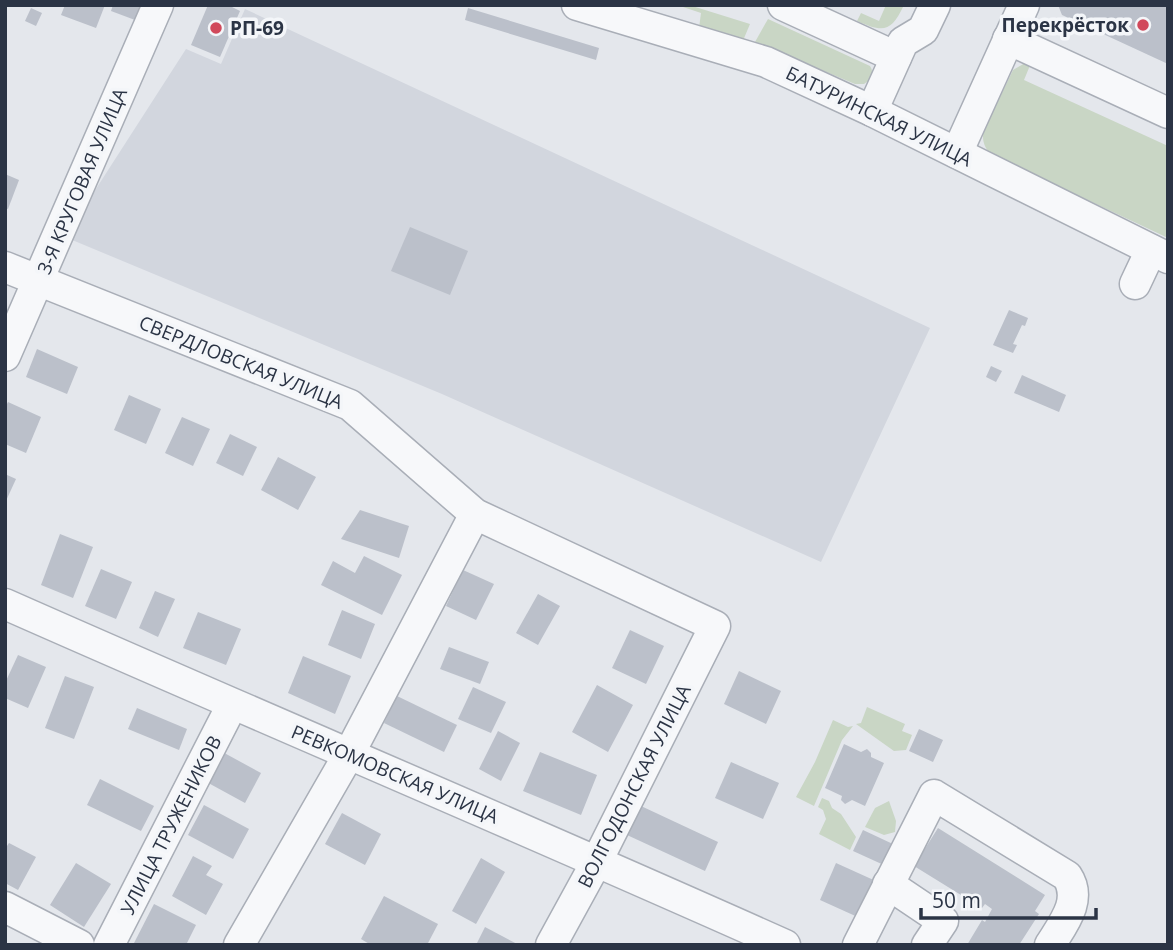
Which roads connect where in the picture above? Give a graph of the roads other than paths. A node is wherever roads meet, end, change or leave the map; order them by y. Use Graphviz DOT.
graph roads {
  1 [pos="158,5"];
  2 [pos="577,5"];
  3 [pos="783,5"];
  4 [pos="935,5"];
  5 [pos="1024,5"];
  6 [pos="1008,39"];
  7 [pos="896,57"];
  8 [pos="872,111"];
  9 [pos="1168,113"];
  10 [pos="957,153"];
  11 [pos="1160,254"];
  12 [pos="5,267"];
  13 [pos="40,281"];
  14 [pos="1135,284"];
  15 [pos="5,356"];
  16 [pos="475,514"];
  17 [pos="5,604"];
  18 [pos="715,626"];
  19 [pos="232,705"];
  20 [pos="348,754"];
  21 [pos="597,861"];
  22 [pos="888,884"];
  23 [pos="5,907"];
  24 [pos="79,945"];
  25 [pos="109,945"];
  26 [pos="239,945"];
  27 [pos="551,945"];
  28 [pos="785,945"];
  29 [pos="858,945"];
  30 [pos="927,945"];
  31 [pos="1050,945"];
  1 -- 13 [label="street, 3-Я КРУГОВАЯ УЛИЦА"];
  2 -- 8 [label="street, БАТУРИНСКАЯ УЛИЦА"];
  3 -- 7 [label="street"];
  4 -- 7 [label="street"];
  5 -- 6 [label="street"];
  6 -- 9 [label="street"];
  6 -- 10 [label="street"];
  7 -- 8 [label="street"];
  8 -- 10 [label="street, БАТУРИНСКАЯ УЛИЦА"];
  10 -- 11 [label="street, БАТУРИНСКАЯ УЛИЦА"];
  11 -- 14 [label="street"];
  12 -- 13 [label="street, СВЕРДЛОВСКАЯ УЛИЦА"];
  13 -- 15 [label="street, 3-Я КРУГОВАЯ УЛИЦА"];
  13 -- 16 [label="street, СВЕРДЛОВСКАЯ УЛИЦА"];
  16 -- 18 [label="street, СВЕРДЛОВСКАЯ УЛИЦА"];
  16 -- 20 [label="street"];
  17 -- 19 [label="street, РЕВКОМОВСКАЯ УЛИЦА"];
  18 -- 21 [label="street, ВОЛГОДОНСКАЯ УЛИЦА"];
  19 -- 20 [label="street, РЕВКОМОВСКАЯ УЛИЦА"];
  19 -- 25 [label="street, УЛИЦА ТРУЖЕНИКОВ"];
  20 -- 21 [label="street, РЕВКОМОВСКАЯ УЛИЦА"];
  20 -- 26 [label="street"];
  21 -- 27 [label="street, ВОЛГОДОНСКАЯ УЛИЦА"];
  21 -- 28 [label="street, РЕВКОМОВСКАЯ УЛИЦА"];
  22 -- 29 [label="street"];
  22 -- 30 [label="street"];
  22 -- 31 [label="street"];
  23 -- 24 [label="street"];
}
